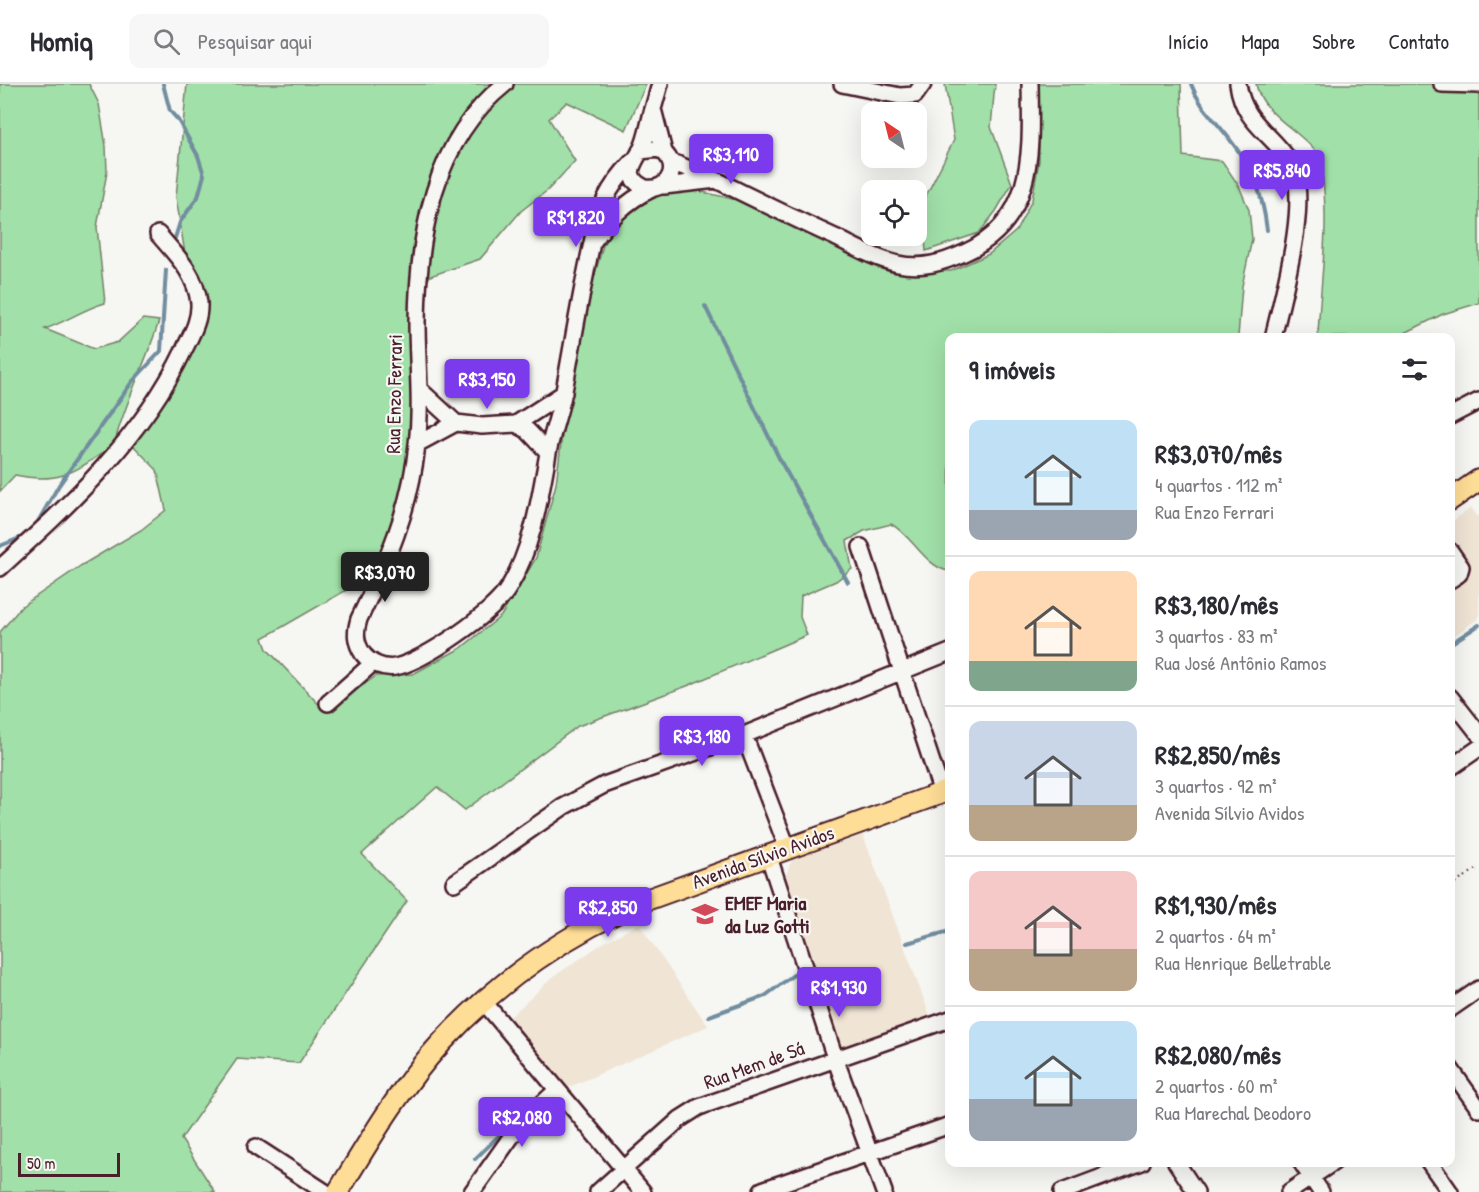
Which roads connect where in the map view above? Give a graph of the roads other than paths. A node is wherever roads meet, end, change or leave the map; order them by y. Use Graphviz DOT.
graph roads {
  1 [pos="505,84"];
  2 [pos="660,84"];
  3 [pos="842,84"];
  4 [pos="923,84"];
  5 [pos="1030,84"];
  6 [pos="1238,84"];
  7 [pos="1442,84"];
  8 [pos="1479,86"];
  9 [pos="653,109"];
  10 [pos="636,156"];
  11 [pos="668,157"];
  12 [pos="716,180"];
  13 [pos="658,187"];
  14 [pos="158,234"];
  15 [pos="592,243"];
  16 [pos="1274,333"];
  17 [pos="419,389"];
  18 [pos="564,393"];
  19 [pos="1479,401"];
  20 [pos="1455,413"];
  21 [pos="456,423"];
  22 [pos="516,424"];
  23 [pos="417,444"];
  24 [pos="548,452"];
  25 [pos="1479,480"];
  26 [pos="1455,497"];
  27 [pos="861,547"];
  28 [pos="1455,558"];
  29 [pos="0,568"];
  30 [pos="1455,577"];
  31 [pos="945,654"];
  32 [pos="373,663"];
  33 [pos="900,671"];
  34 [pos="328,703"];
  35 [pos="1455,703"];
  36 [pos="1479,734"];
  37 [pos="744,735"];
  38 [pos="1479,748"];
  39 [pos="1455,765"];
  40 [pos="945,789"];
  41 [pos="945,792"];
  42 [pos="777,850"];
  43 [pos="454,883"];
  44 [pos="1479,989"];
  45 [pos="484,1002"];
  46 [pos="1455,1006"];
  47 [pos="945,1021"];
  48 [pos="835,1058"];
  49 [pos="1455,1075"];
  50 [pos="557,1090"];
  51 [pos="1479,1109"];
  52 [pos="945,1127"];
  53 [pos="256,1147"];
  54 [pos="869,1155"];
  55 [pos="1129,1167"];
  56 [pos="1179,1167"];
  57 [pos="1303,1167"];
  58 [pos="1327,1167"];
  59 [pos="1432,1167"];
  60 [pos="623,1168"];
  61 [pos="1311,1178"];
  62 [pos="762,1190"];
  63 [pos="325,1192"];
  64 [pos="338,1192"];
  65 [pos="471,1192"];
  66 [pos="598,1192"];
  67 [pos="643,1192"];
  68 [pos="884,1192"];
  69 [pos="1062,1192"];
  70 [pos="1196,1192"];
  71 [pos="1289,1192"];
  72 [pos="1322,1192"];
  73 [pos="1450,1192"];
  1 -- 17 [label="street, Rua Enzo Ferrari"];
  2 -- 9 [label="street"];
  3 -- 4 [label="street"];
  5 -- 12 [label="street"];
  6 -- 16 [label="street"];
  7 -- 8 [label="street"];
  9 -- 10 [label="street"];
  9 -- 11 [label="street"];
  10 -- 11 [label="street"];
  10 -- 13 [label="street"];
  10 -- 15 [label="street"];
  11 -- 12 [label="street"];
  11 -- 13 [label="street"];
  12 -- 13 [label="street"];
  13 -- 15 [label="street"];
  14 -- 29 [label="street"];
  15 -- 18 [label="street"];
  17 -- 21 [label="street"];
  17 -- 23 [label="street, Rua Enzo Ferrari"];
  18 -- 22 [label="street"];
  18 -- 24 [label="street"];
  19 -- 20 [label="street"];
  21 -- 22 [label="street"];
  21 -- 23 [label="street"];
  22 -- 24 [label="street"];
  23 -- 32 [label="street, Rua Enzo Ferrari"];
  24 -- 32 [label="street"];
  25 -- 26 [label="main road"];
  27 -- 33 [label="street"];
  28 -- 30 [label="street"];
  31 -- 33 [label="street"];
  32 -- 34 [label="street"];
  33 -- 37 [label="street"];
  33 -- 40 [label="street"];
  35 -- 36 [label="street"];
  37 -- 42 [label="street"];
  37 -- 43 [label="street"];
  38 -- 39 [label="street"];
  41 -- 42 [label="main road, Avenida Sílvio Avidos"];
  42 -- 45 [label="main road, Avenida Sílvio Avidos"];
  42 -- 48 [label="street"];
  44 -- 46 [label="street"];
  45 -- 50 [label="street"];
  45 -- 64 [label="main road, Avenida Sílvio Avidos"];
  47 -- 48 [label="street, Rua Mem de Sá"];
  48 -- 54 [label="street"];
  48 -- 60 [label="street, Rua Mem de Sá"];
  49 -- 51 [label="street"];
  50 -- 60 [label="street"];
  50 -- 65 [label="street"];
  52 -- 54 [label="street"];
  53 -- 63 [label="street"];
  54 -- 62 [label="street"];
  54 -- 68 [label="street"];
  55 -- 69 [label="street"];
  56 -- 70 [label="street"];
  57 -- 61 [label="street"];
  58 -- 61 [label="street"];
  59 -- 73 [label="street"];
  60 -- 66 [label="street, Rua Mem de Sá"];
  60 -- 67 [label="street"];
  61 -- 71 [label="street"];
  61 -- 72 [label="street"];
}
